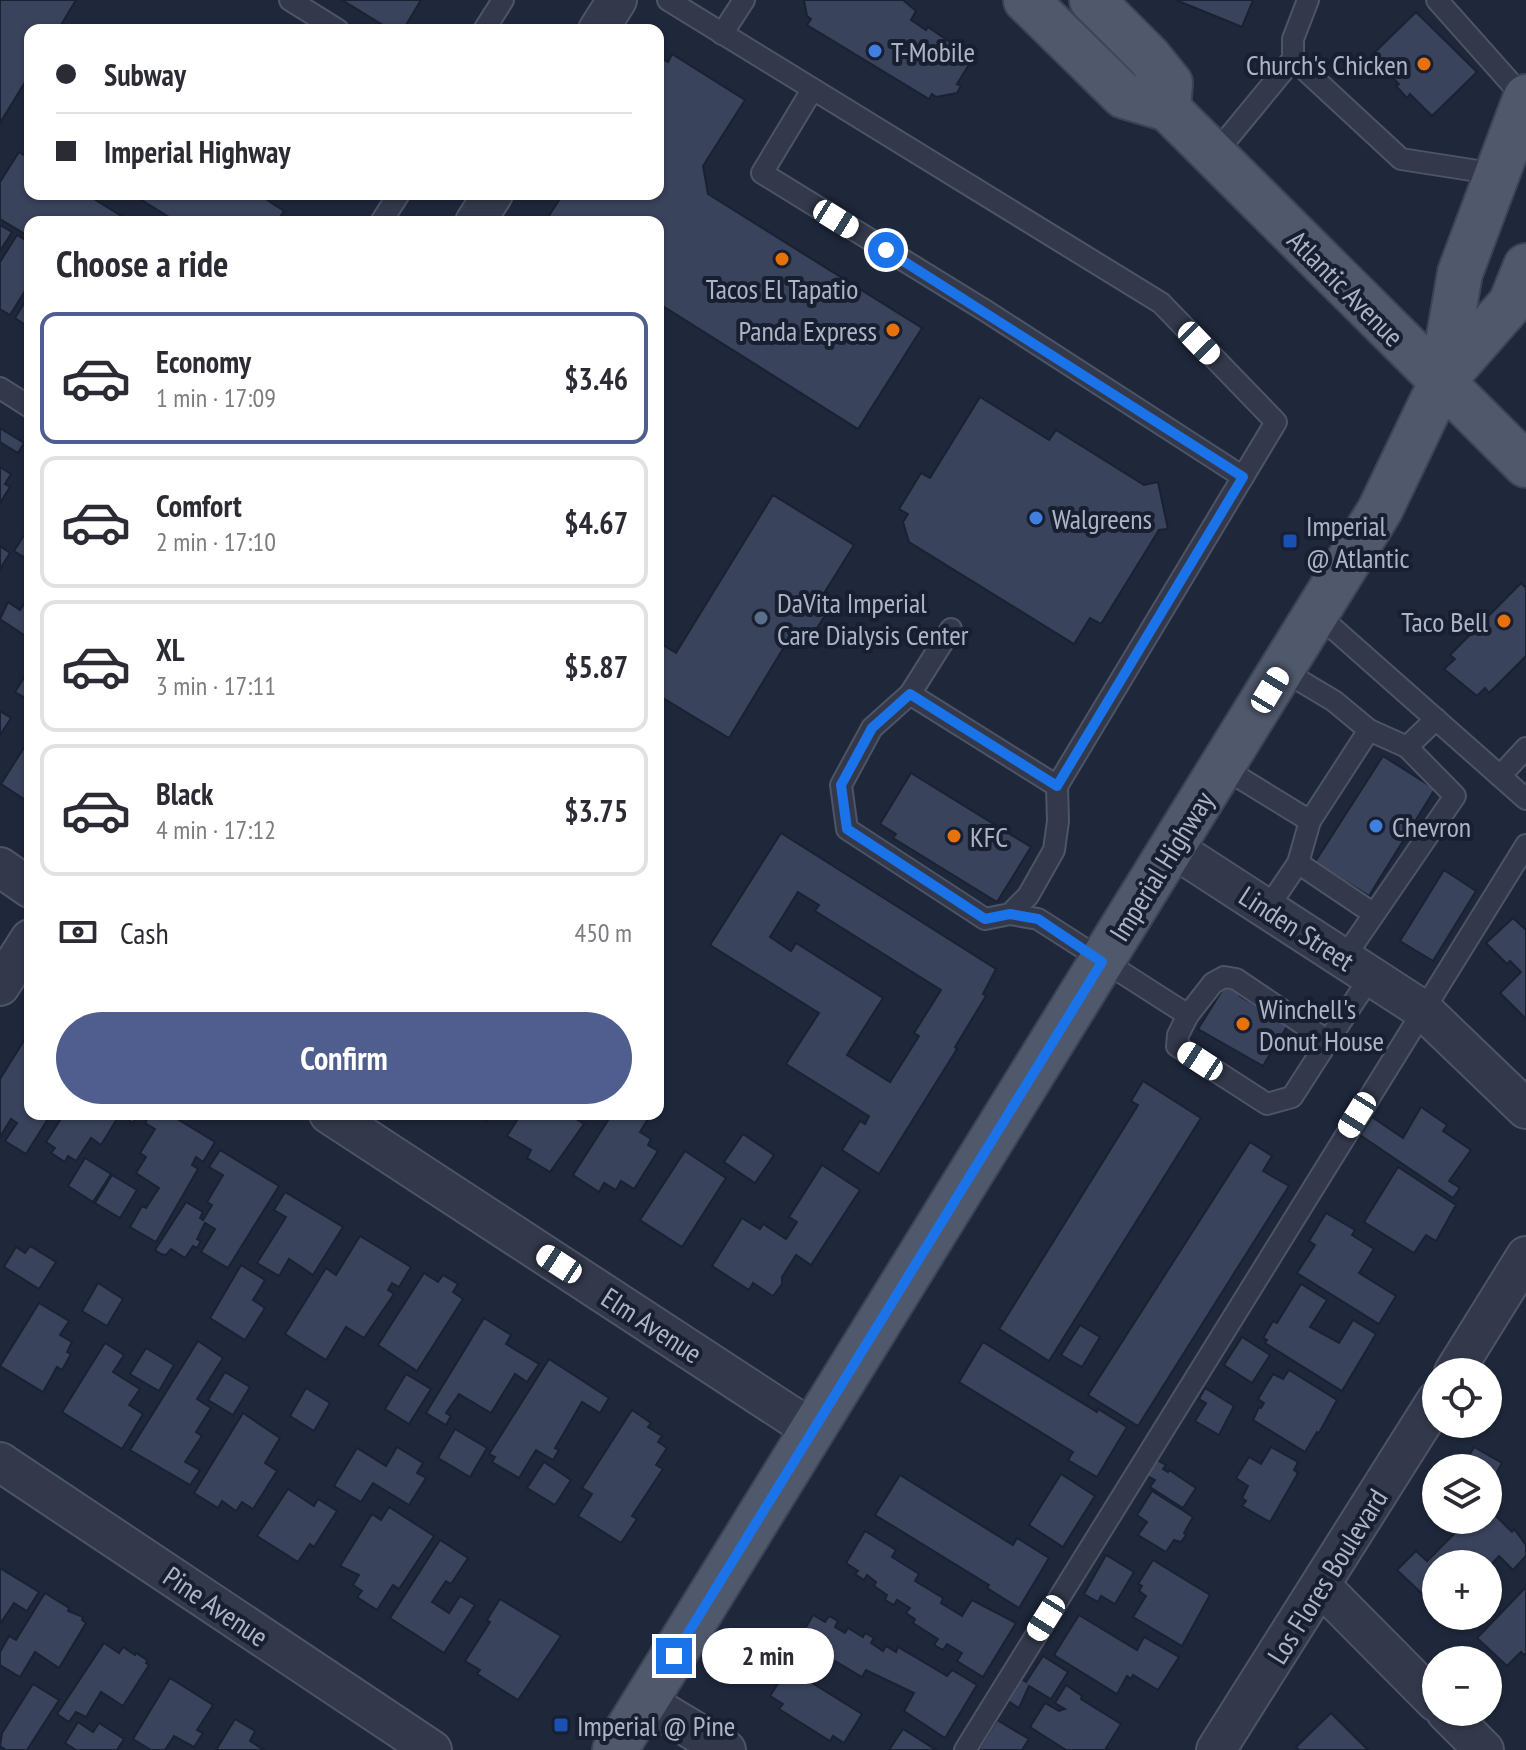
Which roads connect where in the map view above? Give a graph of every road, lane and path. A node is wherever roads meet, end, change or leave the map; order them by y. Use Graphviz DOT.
graph roads {
  1 [pos="290,0"];
  2 [pos="503,0"];
  3 [pos="617,0"];
  4 [pos="668,0"];
  5 [pos="744,0"];
  6 [pos="1026,0"];
  7 [pos="1092,0"];
  8 [pos="1308,0"];
  9 [pos="1437,0"];
  10 [pos="328,24"];
  11 [pos="488,24"];
  12 [pos="602,24"];
  13 [pos="722,34"];
  14 [pos="1293,59"];
  15 [pos="812,90"];
  16 [pos="1526,99"];
  17 [pos="1168,109"];
  18 [pos="1214,155"];
  19 [pos="1497,174"];
  20 [pos="1526,266"];
  21 [pos="1441,383"];
  22 [pos="0,388"];
  23 [pos="24,403"];
  24 [pos="1526,465"];
  25 [pos="1243,477"];
  26 [pos="1317,614"];
  27 [pos="951,629"];
  28 [pos="1282,670"];
  29 [pos="910,694"];
  30 [pos="1436,719"];
  31 [pos="1369,730"];
  32 [pos="1407,747"];
  33 [pos="1526,748"];
  34 [pos="1222,767"];
  35 [pos="1500,776"];
  36 [pos="1057,786"];
  37 [pos="1526,799"];
  38 [pos="1310,821"];
  39 [pos="1526,845"];
  40 [pos="1173,848"];
  41 [pos="1298,863"];
  42 [pos="0,867"];
  43 [pos="24,884"];
  44 [pos="1267,909"];
  45 [pos="1010,914"];
  46 [pos="1374,914"];
  47 [pos="24,948"];
  48 [pos="1102,962"];
  49 [pos="1357,967"];
  50 [pos="0,986"];
  51 [pos="1423,1010"];
  52 [pos="1188,1015"];
  53 [pos="1328,1041"];
  54 [pos="1526,1109"];
  55 [pos="338,1120"];
  56 [pos="1526,1256"];
  57 [pos="1463,1358"];
  58 [pos="1422,1424"];
  59 [pos="814,1431"];
  60 [pos="0,1462"];
  61 [pos="1321,1586"];
  62 [pos="1422,1688"];
  63 [pos="646,1702"];
  64 [pos="1460,1726"];
  65 [pos="432,1750"];
  66 [pos="615,1750"];
  67 [pos="726,1750"];
  68 [pos="965,1750"];
  69 [pos="1216,1750"];
  70 [pos="1484,1750"];
  1 -- 10 [label="lane"];
  2 -- 11 [label="lane"];
  3 -- 12 [label="street"];
  4 -- 13 [label="lane"];
  5 -- 13 [label="lane"];
  6 -- 17 [label="main road, Atlantic Avenue"];
  7 -- 17 [label="main road"];
  8 -- 14 [label="lane"];
  9 -- 16 [label="lane"];
  13 -- 15 [label="lane"];
  14 -- 18 [label="lane"];
  14 -- 19 [label="lane"];
  15 -- 25 [label="lane"];
  15 -- 25 [label="lane"];
  16 -- 19 [label="main road, Imperial Highway"];
  17 -- 18 [label="main road, Atlantic Avenue"];
  18 -- 21 [label="main road, Atlantic Avenue"];
  19 -- 21 [label="main road, Imperial Highway"];
  20 -- 21 [label="main road, Imperial Highway"];
  21 -- 24 [label="main road, Atlantic Avenue"];
  21 -- 26 [label="main road, Imperial Highway"];
  22 -- 23 [label="lane"];
  25 -- 36 [label="lane"];
  26 -- 28 [label="main road, Imperial Highway"];
  26 -- 30 [label="lane"];
  27 -- 29 [label="lane"];
  28 -- 31 [label="lane"];
  28 -- 34 [label="main road, Imperial Highway"];
  29 -- 36 [label="lane"];
  29 -- 45 [label="lane"];
  30 -- 32 [label="lane"];
  30 -- 35 [label="lane"];
  31 -- 32 [label="lane"];
  31 -- 38 [label="lane"];
  32 -- 46 [label="lane"];
  33 -- 35 [label="lane"];
  34 -- 38 [label="lane"];
  34 -- 40 [label="main road, Imperial Highway"];
  35 -- 37 [label="lane"];
  36 -- 45 [label="lane"];
  38 -- 41 [label="lane"];
  39 -- 51 [label="lane"];
  40 -- 44 [label="street, Linden Street"];
  40 -- 48 [label="main road, Imperial Highway"];
  41 -- 44 [label="lane"];
  41 -- 46 [label="lane"];
  42 -- 43 [label="street"];
  44 -- 49 [label="street, Linden Street"];
  45 -- 48 [label="lane"];
  46 -- 49 [label="lane"];
  47 -- 50 [label="street"];
  48 -- 52 [label="lane"];
  48 -- 59 [label="main road, Imperial Highway"];
  49 -- 51 [label="street, Linden Street"];
  49 -- 53 [label="lane"];
  51 -- 54 [label="street, Linden Street"];
  51 -- 68 [label="lane"];
  52 -- 53 [label="lane"];
  52 -- 53 [label="lane"];
  55 -- 59 [label="street, Elm Avenue"];
  56 -- 57 [label="street"];
  58 -- 61 [label="street, Los Flores Boulevard"];
  59 -- 63 [label="main road, Imperial Highway"];
  60 -- 65 [label="street, Pine Avenue"];
  61 -- 62 [label="street"];
  61 -- 69 [label="street, Los Flores Boulevard"];
  63 -- 66 [label="main road, Imperial Highway"];
  63 -- 67 [label="street"];
  64 -- 70 [label="street"];
}
